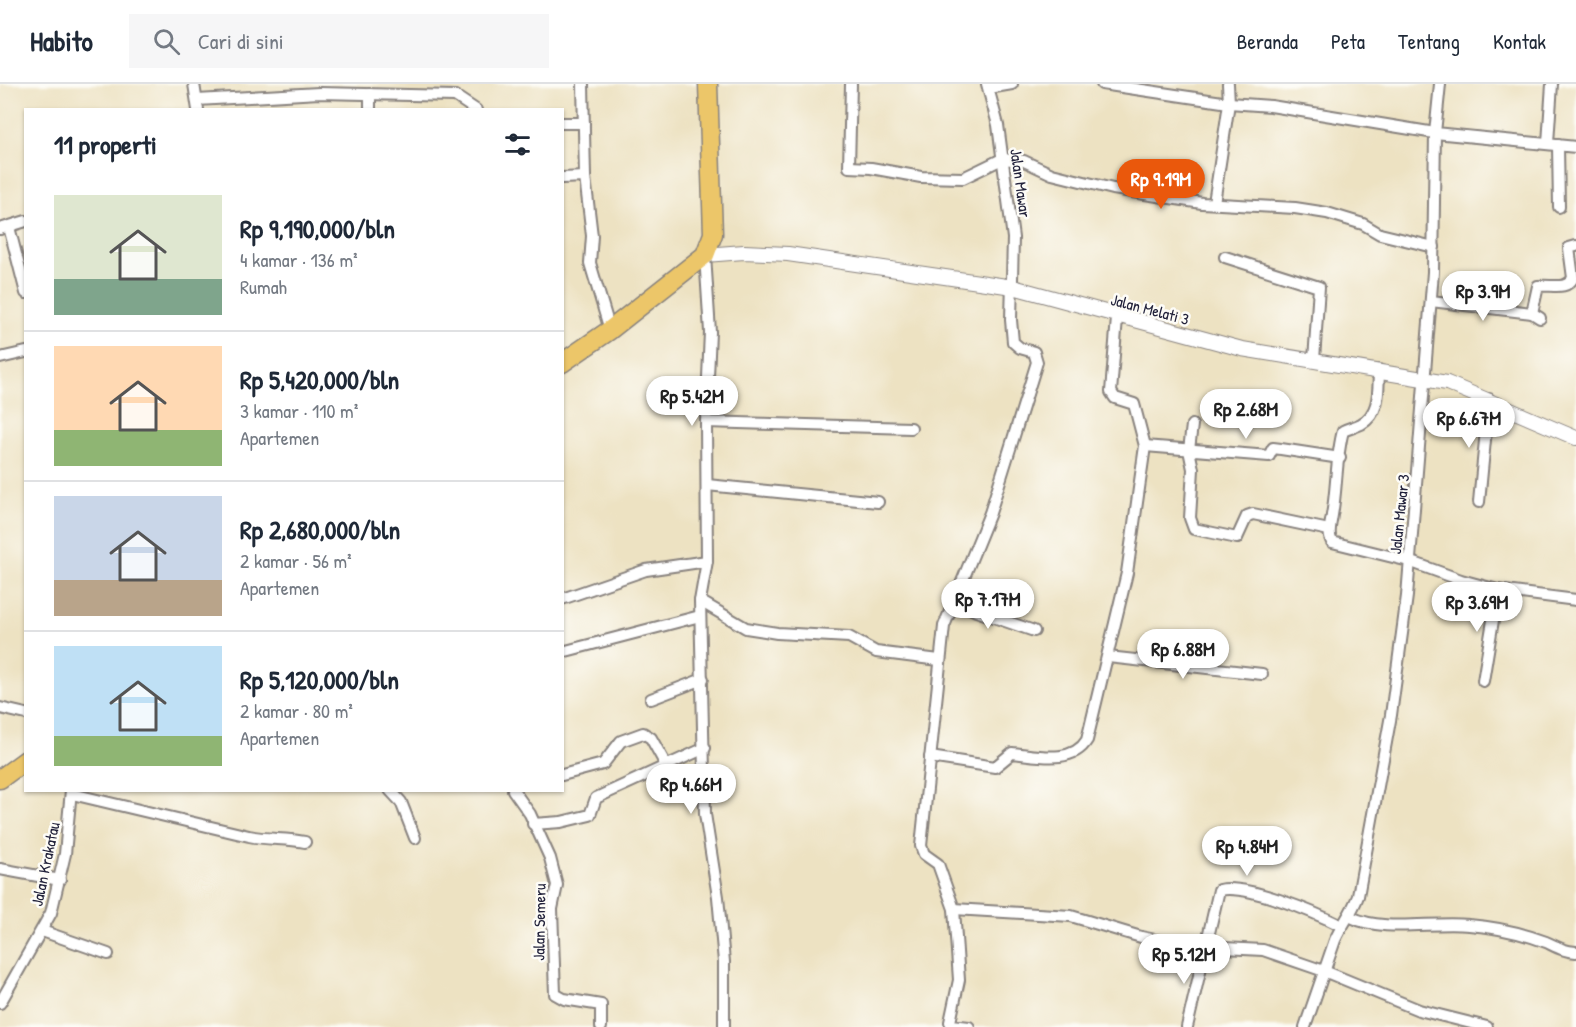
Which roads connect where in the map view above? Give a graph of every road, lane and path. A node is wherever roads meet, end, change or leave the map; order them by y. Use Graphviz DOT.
graph roads {
  1 [pos="194,84"];
  2 [pos="455,84"];
  3 [pos="583,84"];
  4 [pos="708,84"];
  5 [pos="851,84"];
  6 [pos="1012,84"];
  7 [pos="1102,84"];
  8 [pos="1228,84"];
  9 [pos="1440,84"];
  10 [pos="1552,84"];
  11 [pos="988,86"];
  12 [pos="320,89"];
  13 [pos="370,94"];
  14 [pos="455,96"];
  15 [pos="1228,103"];
  16 [pos="197,105"];
  17 [pos="370,108"];
  18 [pos="473,108"];
  19 [pos="564,123"];
  20 [pos="584,123"];
  21 [pos="1435,133"];
  22 [pos="1553,144"];
  23 [pos="1576,147"];
  24 [pos="1002,159"];
  25 [pos="585,177"];
  26 [pos="564,178"];
  27 [pos="1214,203"];
  28 [pos="1559,207"];
  29 [pos="24,222"];
  30 [pos="5,228"];
  31 [pos="1576,246"];
  32 [pos="1434,247"];
  33 [pos="705,255"];
  34 [pos="1225,257"];
  35 [pos="24,287"];
  36 [pos="1013,288"];
  37 [pos="1431,301"];
  38 [pos="1117,318"];
  39 [pos="610,330"];
  40 [pos="24,352"];
  41 [pos="0,358"];
  42 [pos="1314,360"];
  43 [pos="564,362"];
  44 [pos="1379,370"];
  45 [pos="1425,380"];
  46 [pos="1489,399"];
  47 [pos="706,422"];
  48 [pos="1192,425"];
  49 [pos="910,428"];
  50 [pos="1576,438"];
  51 [pos="1145,446"];
  52 [pos="1189,450"];
  53 [pos="1340,458"];
  54 [pos="707,485"];
  55 [pos="878,502"];
  56 [pos="1479,502"];
  57 [pos="1329,530"];
  58 [pos="707,561"];
  59 [pos="1409,561"];
  60 [pos="1498,590"];
  61 [pos="564,598"];
  62 [pos="953,600"];
  63 [pos="1576,600"];
  64 [pos="699,601"];
  65 [pos="700,616"];
  66 [pos="1034,631"];
  67 [pos="564,651"];
  68 [pos="1108,657"];
  69 [pos="939,660"];
  70 [pos="1262,674"];
  71 [pos="703,679"];
  72 [pos="1484,681"];
  73 [pos="651,699"];
  74 [pos="0,708"];
  75 [pos="24,714"];
  76 [pos="705,748"];
  77 [pos="930,757"];
  78 [pos="24,761"];
  79 [pos="666,765"];
  80 [pos="564,774"];
  81 [pos="0,779"];
  82 [pos="72,792"];
  83 [pos="392,792"];
  84 [pos="514,792"];
  85 [pos="533,824"];
  86 [pos="415,838"];
  87 [pos="305,842"];
  88 [pos="0,869"];
  89 [pos="60,880"];
  90 [pos="954,909"];
  91 [pos="1351,917"];
  92 [pos="1342,926"];
  93 [pos="42,932"];
  94 [pos="1204,948"];
  95 [pos="1576,952"];
  96 [pos="108,954"];
  97 [pos="1324,971"];
  98 [pos="0,1003"];
  99 [pos="601,1027"];
  100 [pos="724,1027"];
  101 [pos="969,1027"];
  102 [pos="1188,1027"];
  103 [pos="1305,1027"];
  104 [pos="1483,1027"];
  1 -- 16 [label="street"];
  2 -- 14 [label="street"];
  3 -- 20 [label="street"];
  4 -- 33 [label="main road"];
  5 -- 24 [label="street"];
  6 -- 11 [label="street"];
  7 -- 15 [label="street"];
  8 -- 15 [label="street"];
  9 -- 21 [label="street, Jalan Mawar 3"];
  10 -- 22 [label="street"];
  11 -- 24 [label="street, Jalan Mawar"];
  12 -- 13 [label="street"];
  12 -- 16 [label="street"];
  13 -- 14 [label="street"];
  13 -- 17 [label="street"];
  14 -- 18 [label="street"];
  15 -- 21 [label="street"];
  15 -- 27 [label="street"];
  19 -- 20 [label="street"];
  20 -- 25 [label="street"];
  21 -- 22 [label="street"];
  21 -- 32 [label="street, Jalan Mawar 3"];
  22 -- 23 [label="street"];
  22 -- 28 [label="street"];
  24 -- 27 [label="street"];
  24 -- 36 [label="street, Jalan Mawar"];
  25 -- 26 [label="street"];
  25 -- 39 [label="street"];
  27 -- 32 [label="street"];
  29 -- 30 [label="street"];
  30 -- 35 [label="street"];
  31 -- 37 [label="street"];
  32 -- 37 [label="street, Jalan Mawar 3"];
  33 -- 36 [label="street, Jalan Melati 3"];
  33 -- 39 [label="main road"];
  33 -- 47 [label="street"];
  34 -- 42 [label="street"];
  36 -- 38 [label="street, Jalan Melati 3"];
  36 -- 62 [label="street, Jalan Mawar"];
  37 -- 45 [label="street, Jalan Mawar 3"];
  38 -- 42 [label="street, Jalan Melati 3"];
  38 -- 51 [label="street"];
  39 -- 43 [label="main road"];
  40 -- 41 [label="street"];
  42 -- 44 [label="street, Jalan Melati 3"];
  44 -- 45 [label="street, Jalan Melati 3"];
  44 -- 53 [label="street"];
  45 -- 46 [label="street, Jalan Melati 3"];
  45 -- 59 [label="street, Jalan Mawar 3"];
  46 -- 50 [label="street, Jalan Melati 3"];
  46 -- 56 [label="street"];
  47 -- 49 [label="street"];
  47 -- 54 [label="street"];
  48 -- 52 [label="street"];
  51 -- 52 [label="street"];
  51 -- 68 [label="street"];
  52 -- 53 [label="street"];
  52 -- 57 [label="street"];
  53 -- 57 [label="street"];
  54 -- 55 [label="street"];
  54 -- 58 [label="street"];
  57 -- 59 [label="street"];
  58 -- 61 [label="street"];
  58 -- 64 [label="street"];
  59 -- 60 [label="street"];
  59 -- 91 [label="street, Jalan Mawar 3"];
  60 -- 63 [label="street"];
  60 -- 72 [label="street"];
  62 -- 66 [label="street"];
  62 -- 69 [label="street"];
  64 -- 65 [label="street"];
  64 -- 69 [label="street"];
  65 -- 67 [label="street"];
  65 -- 71 [label="street"];
  68 -- 70 [label="street"];
  68 -- 77 [label="street"];
  69 -- 77 [label="street"];
  71 -- 73 [label="street"];
  71 -- 76 [label="street"];
  74 -- 75 [label="street"];
  76 -- 79 [label="street"];
  76 -- 100 [label="street"];
  77 -- 90 [label="street"];
  78 -- 81 [label="main road"];
  79 -- 80 [label="street"];
  79 -- 85 [label="street"];
  82 -- 87 [label="street"];
  82 -- 89 [label="street, Jalan Krakatau"];
  83 -- 86 [label="street"];
  84 -- 85 [label="street, Jalan Semeru"];
  85 -- 99 [label="street, Jalan Semeru"];
  88 -- 89 [label="street"];
  89 -- 93 [label="street, Jalan Krakatau"];
  90 -- 94 [label="street"];
  90 -- 101 [label="street"];
  91 -- 92 [label="street, Jalan Mawar 3"];
  91 -- 95 [label="street"];
  92 -- 94 [label="street"];
  92 -- 97 [label="street, Jalan Mawar 3"];
  93 -- 96 [label="street"];
  93 -- 98 [label="street, Jalan Krakatau"];
  94 -- 97 [label="street"];
  94 -- 102 [label="street"];
  97 -- 103 [label="street, Jalan Mawar 3"];
  97 -- 104 [label="street"];
}
